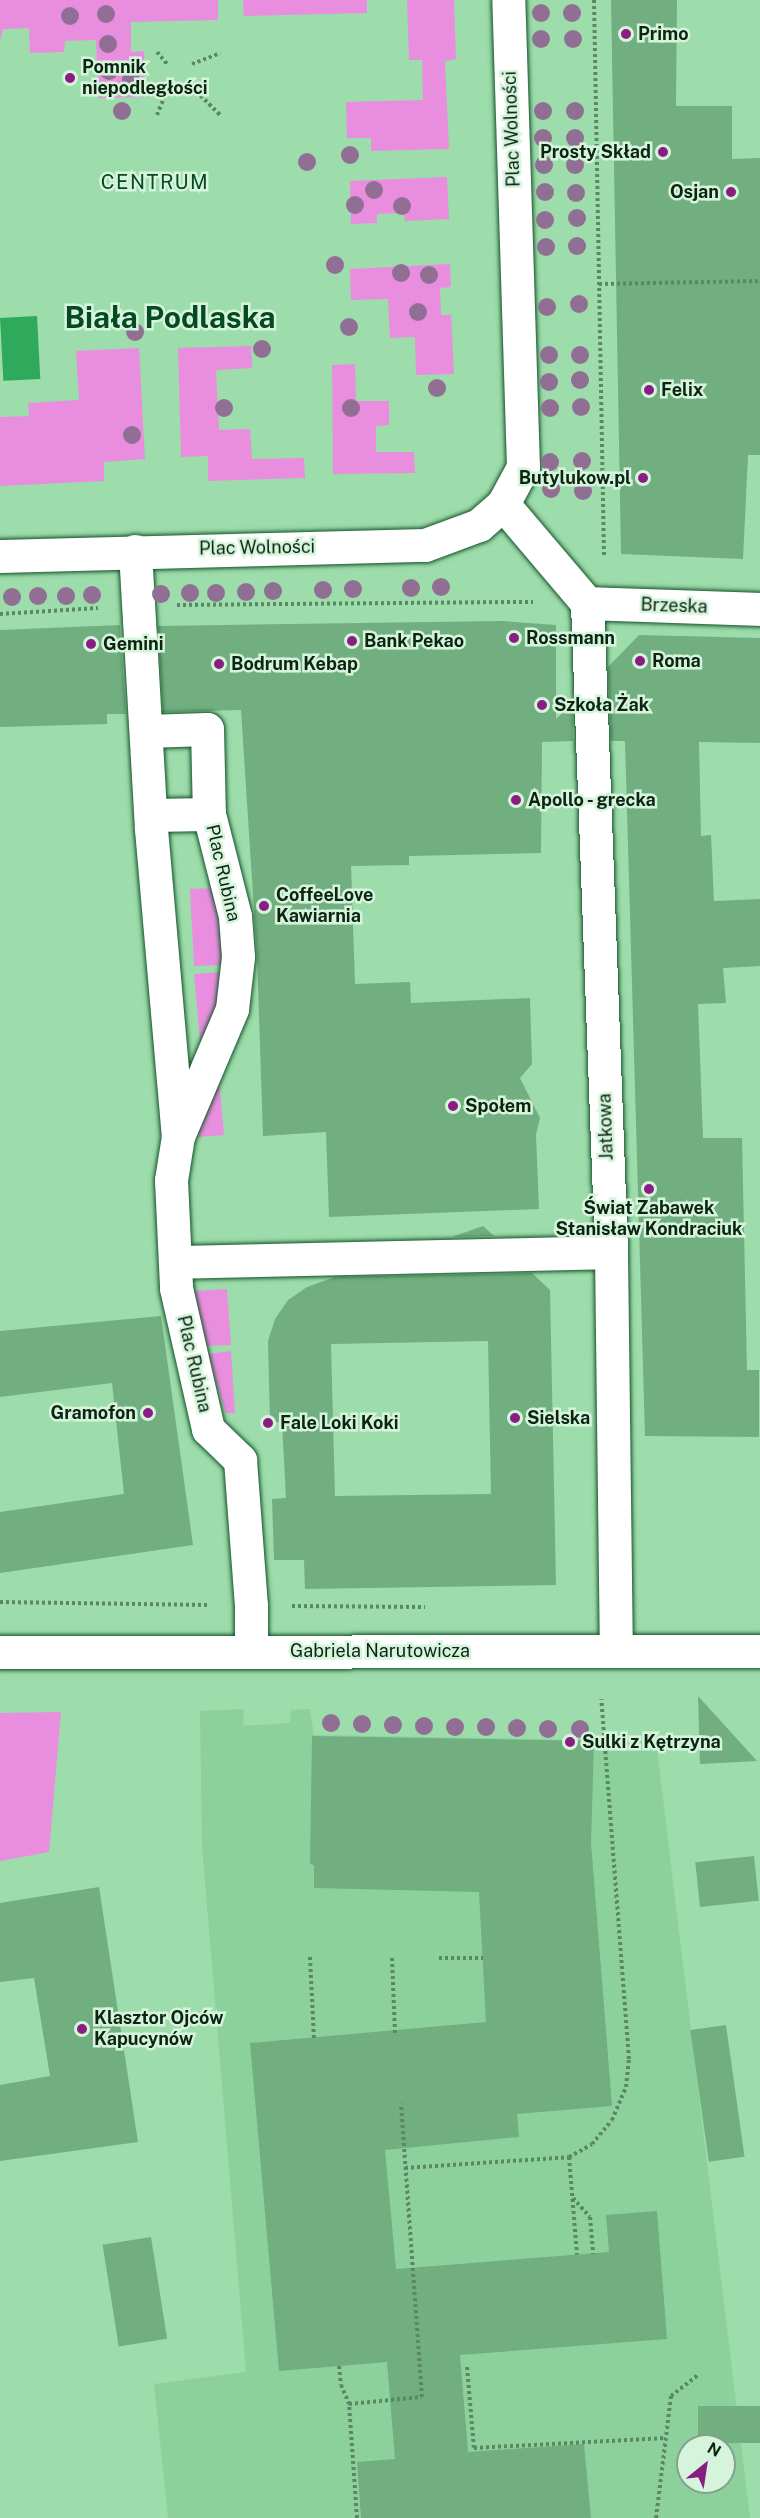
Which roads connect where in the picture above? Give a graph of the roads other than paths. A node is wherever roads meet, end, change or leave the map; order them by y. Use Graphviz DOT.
graph roads {
  1 [pos="508,0"];
  2 [pos="503,504"];
  3 [pos="135,551"];
  4 [pos="0,556"];
  5 [pos="596,604"];
  6 [pos="760,609"];
  7 [pos="146,730"];
  8 [pos="209,814"];
  9 [pos="151,815"];
  10 [pos="178,1136"];
  11 [pos="611,1252"];
  12 [pos="174,1262"];
  13 [pos="616,1650"];
  14 [pos="760,1651"];
  15 [pos="0,1652"];
  16 [pos="251,1652"];
  1 -- 2 [label="street, Plac Wolności"];
  2 -- 3 [label="street, Plac Wolności"];
  2 -- 5 [label="street"];
  3 -- 4 [label="street, Plac Wolności"];
  3 -- 7 [label="street, Plac Rubina"];
  5 -- 6 [label="street, Brzeska"];
  5 -- 11 [label="street, Jatkowa"];
  7 -- 8 [label="street, Plac Rubina"];
  7 -- 9 [label="street, Plac Rubina"];
  8 -- 9 [label="street, Plac Rubina"];
  8 -- 10 [label="street, Plac Rubina"];
  9 -- 10 [label="street, Plac Rubina"];
  10 -- 12 [label="street, Plac Rubina"];
  11 -- 12 [label="street"];
  11 -- 13 [label="street, Jatkowa"];
  12 -- 16 [label="street, Plac Rubina"];
  13 -- 14 [label="street, Gabriela Narutowicza"];
  13 -- 16 [label="street, Gabriela Narutowicza"];
  15 -- 16 [label="street, Gabriela Narutowicza"];
}
